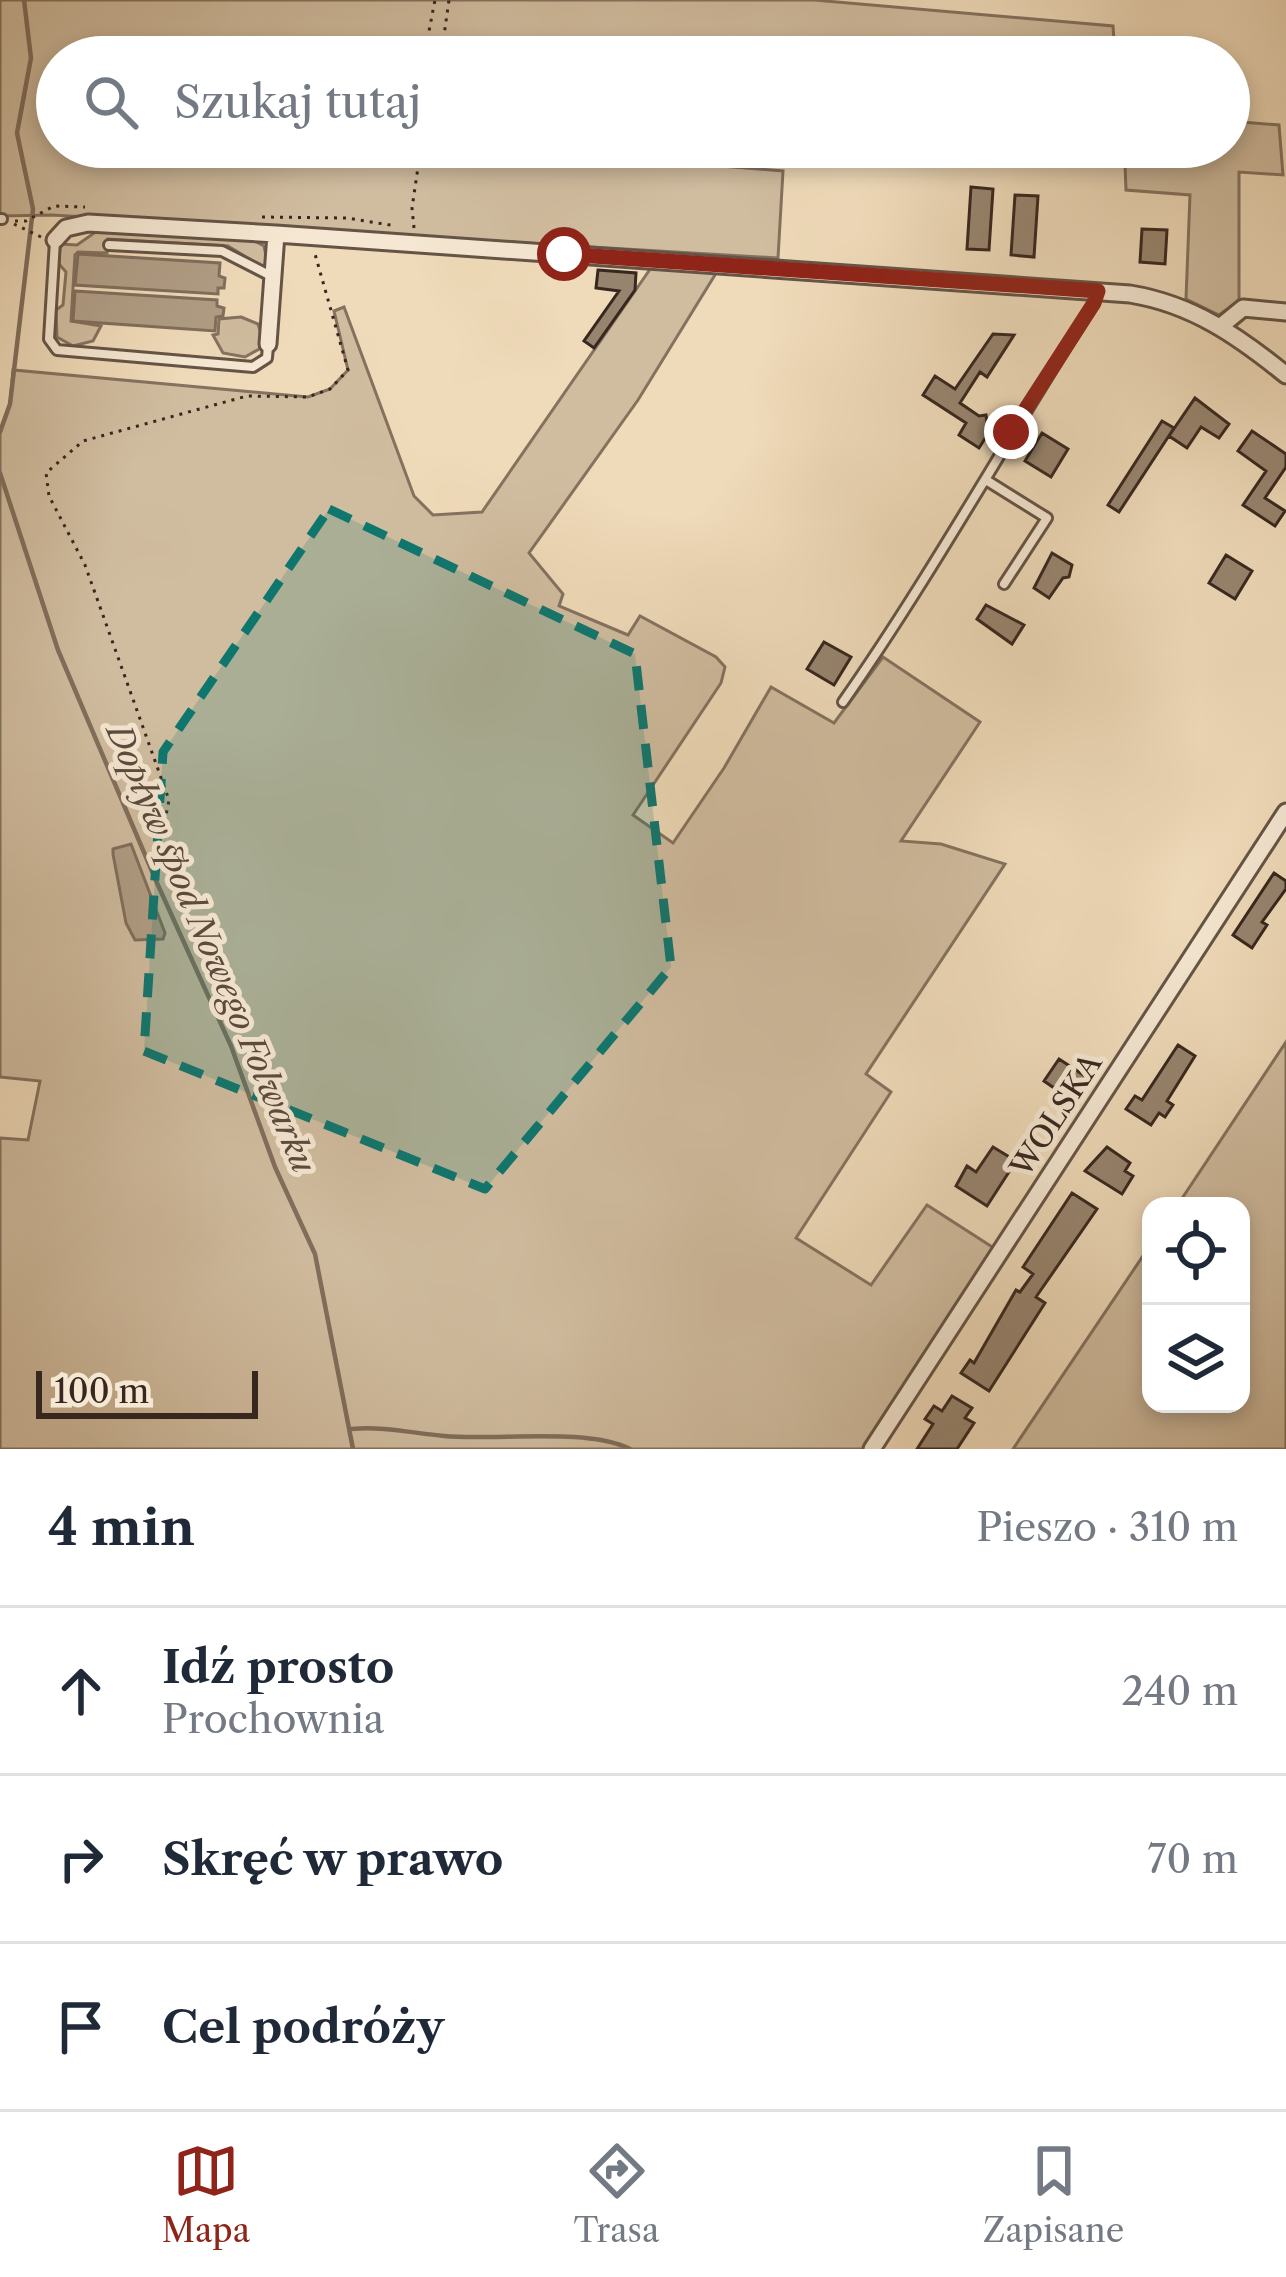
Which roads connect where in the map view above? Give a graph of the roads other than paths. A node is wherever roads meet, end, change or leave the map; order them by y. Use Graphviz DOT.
graph roads {
  1 [pos="276,234"];
  2 [pos="43,236"];
  3 [pos="109,245"];
  4 [pos="273,276"];
  5 [pos="1098,291"];
  6 [pos="1286,312"];
  7 [pos="1221,326"];
  8 [pos="268,344"];
  9 [pos="1286,375"];
  10 [pos="986,480"];
  11 [pos="1004,584"];
  12 [pos="843,702"];
  13 [pos="1286,812"];
  14 [pos="872,1449"];
  1 -- 2 [label="street"];
  1 -- 4 [label="street"];
  1 -- 5 [label="street"];
  2 -- 8 [label="lane"];
  3 -- 4 [label="lane"];
  4 -- 8 [label="street"];
  5 -- 7 [label="street"];
  5 -- 10 [label="lane"];
  6 -- 7 [label="street"];
  7 -- 9 [label="street"];
  10 -- 11 [label="lane"];
  10 -- 12 [label="lane"];
  13 -- 14 [label="street, WOLSKA"];
}
